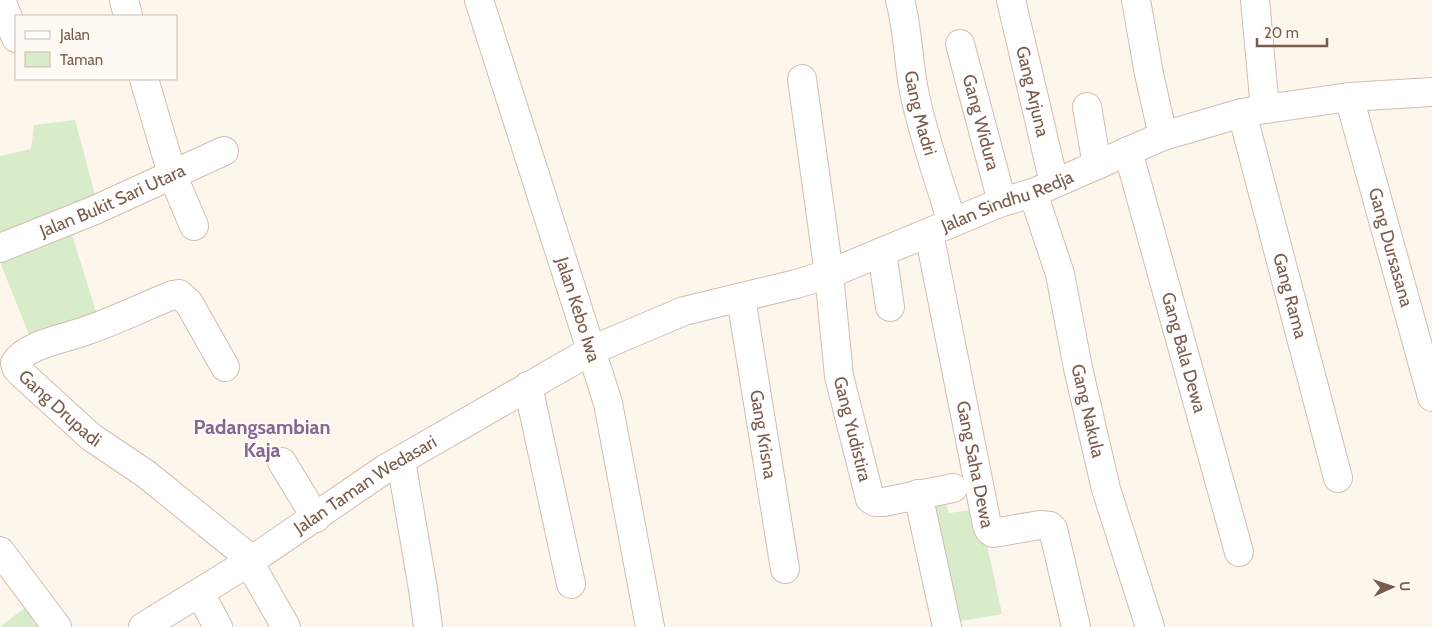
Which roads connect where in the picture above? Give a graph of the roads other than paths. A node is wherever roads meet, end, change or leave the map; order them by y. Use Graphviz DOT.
graph roads {
  1 [pos="1,0"];
  2 [pos="124,0"];
  3 [pos="479,0"];
  4 [pos="900,0"];
  5 [pos="1011,0"];
  6 [pos="1136,0"];
  7 [pos="1255,0"];
  8 [pos="128,15"];
  9 [pos="15,35"];
  10 [pos="960,44"];
  11 [pos="144,80"];
  12 [pos="802,80"];
  13 [pos="1432,92"];
  14 [pos="1349,97"];
  15 [pos="1087,107"];
  16 [pos="1253,111"];
  17 [pos="1163,136"];
  18 [pos="224,151"];
  19 [pos="1128,151"];
  20 [pos="1097,165"];
  21 [pos="172,174"];
  22 [pos="1043,188"];
  23 [pos="1002,202"];
  24 [pos="194,226"];
  25 [pos="941,228"];
  26 [pos="0,248"];
  27 [pos="882,252"];
  28 [pos="829,274"];
  29 [pos="741,298"];
  30 [pos="890,307"];
  31 [pos="592,350"];
  32 [pos="225,367"];
  33 [pos="528,386"];
  34 [pos="1432,397"];
  35 [pos="401,461"];
  36 [pos="282,462"];
  37 [pos="1338,478"];
  38 [pos="953,488"];
  39 [pos="918,494"];
  40 [pos="316,518"];
  41 [pos="0,551"];
  42 [pos="1239,552"];
  43 [pos="251,561"];
  44 [pos="785,569"];
  45 [pos="571,584"];
  46 [pos="200,593"];
  47 [pos="56,627"];
  48 [pos="143,627"];
  49 [pos="218,627"];
  50 [pos="286,627"];
  51 [pos="428,627"];
  52 [pos="650,627"];
  53 [pos="947,627"];
  54 [pos="1076,627"];
  55 [pos="1150,627"];
  1 -- 9 [label="street"];
  2 -- 8 [label="street"];
  3 -- 31 [label="street, Jalan Kebo Iwa"];
  4 -- 25 [label="street, Gang Madri"];
  5 -- 22 [label="street, Gang Arjuna"];
  6 -- 17 [label="street"];
  7 -- 16 [label="street, Gang Rama"];
  10 -- 23 [label="street, Gang Widura"];
  11 -- 21 [label="street"];
  12 -- 28 [label="street"];
  13 -- 14 [label="street, Jalan Sindhu Redja"];
  14 -- 16 [label="street, Jalan Sindhu Redja"];
  14 -- 34 [label="street, Gang Dursasana"];
  15 -- 20 [label="street"];
  16 -- 17 [label="street, Jalan Sindhu Redja"];
  16 -- 37 [label="street, Gang Rama"];
  17 -- 19 [label="street, Jalan Sindhu Redja"];
  18 -- 21 [label="street, Jalan Bukit Sari Utara"];
  19 -- 20 [label="street, Jalan Sindhu Redja"];
  19 -- 42 [label="street, Gang Bala Dewa"];
  20 -- 22 [label="street, Jalan Sindhu Redja"];
  21 -- 24 [label="street"];
  21 -- 26 [label="street, Jalan Bukit Sari Utara"];
  22 -- 23 [label="street, Jalan Sindhu Redja"];
  22 -- 55 [label="street, Gang Nakula"];
  23 -- 25 [label="street, Jalan Sindhu Redja"];
  25 -- 27 [label="street, Jalan Sindhu Redja"];
  25 -- 54 [label="street, Gang Saha Dewa"];
  27 -- 28 [label="street, Jalan Sindhu Redja"];
  27 -- 30 [label="street"];
  28 -- 29 [label="street, Jalan Sindhu Redja"];
  28 -- 39 [label="street, Gang Yudistira"];
  29 -- 31 [label="street, Jalan Sindhu Redja"];
  29 -- 44 [label="street, Gang Krisna"];
  31 -- 33 [label="street, Jalan Taman Wedasari"];
  31 -- 52 [label="street, Jalan Kebo Iwa"];
  32 -- 43 [label="street, Gang Drupadi"];
  33 -- 35 [label="street, Jalan Taman Wedasari"];
  33 -- 45 [label="street"];
  35 -- 40 [label="street, Jalan Taman Wedasari"];
  35 -- 51 [label="street"];
  36 -- 40 [label="street"];
  38 -- 39 [label="street, Gang Yudistira"];
  39 -- 53 [label="street"];
  40 -- 43 [label="street, Jalan Taman Wedasari"];
  41 -- 47 [label="street"];
  43 -- 46 [label="street, Jalan Taman Wedasari"];
  43 -- 50 [label="street"];
  46 -- 48 [label="street, Jalan Taman Wedasari"];
  46 -- 49 [label="street"];
}
